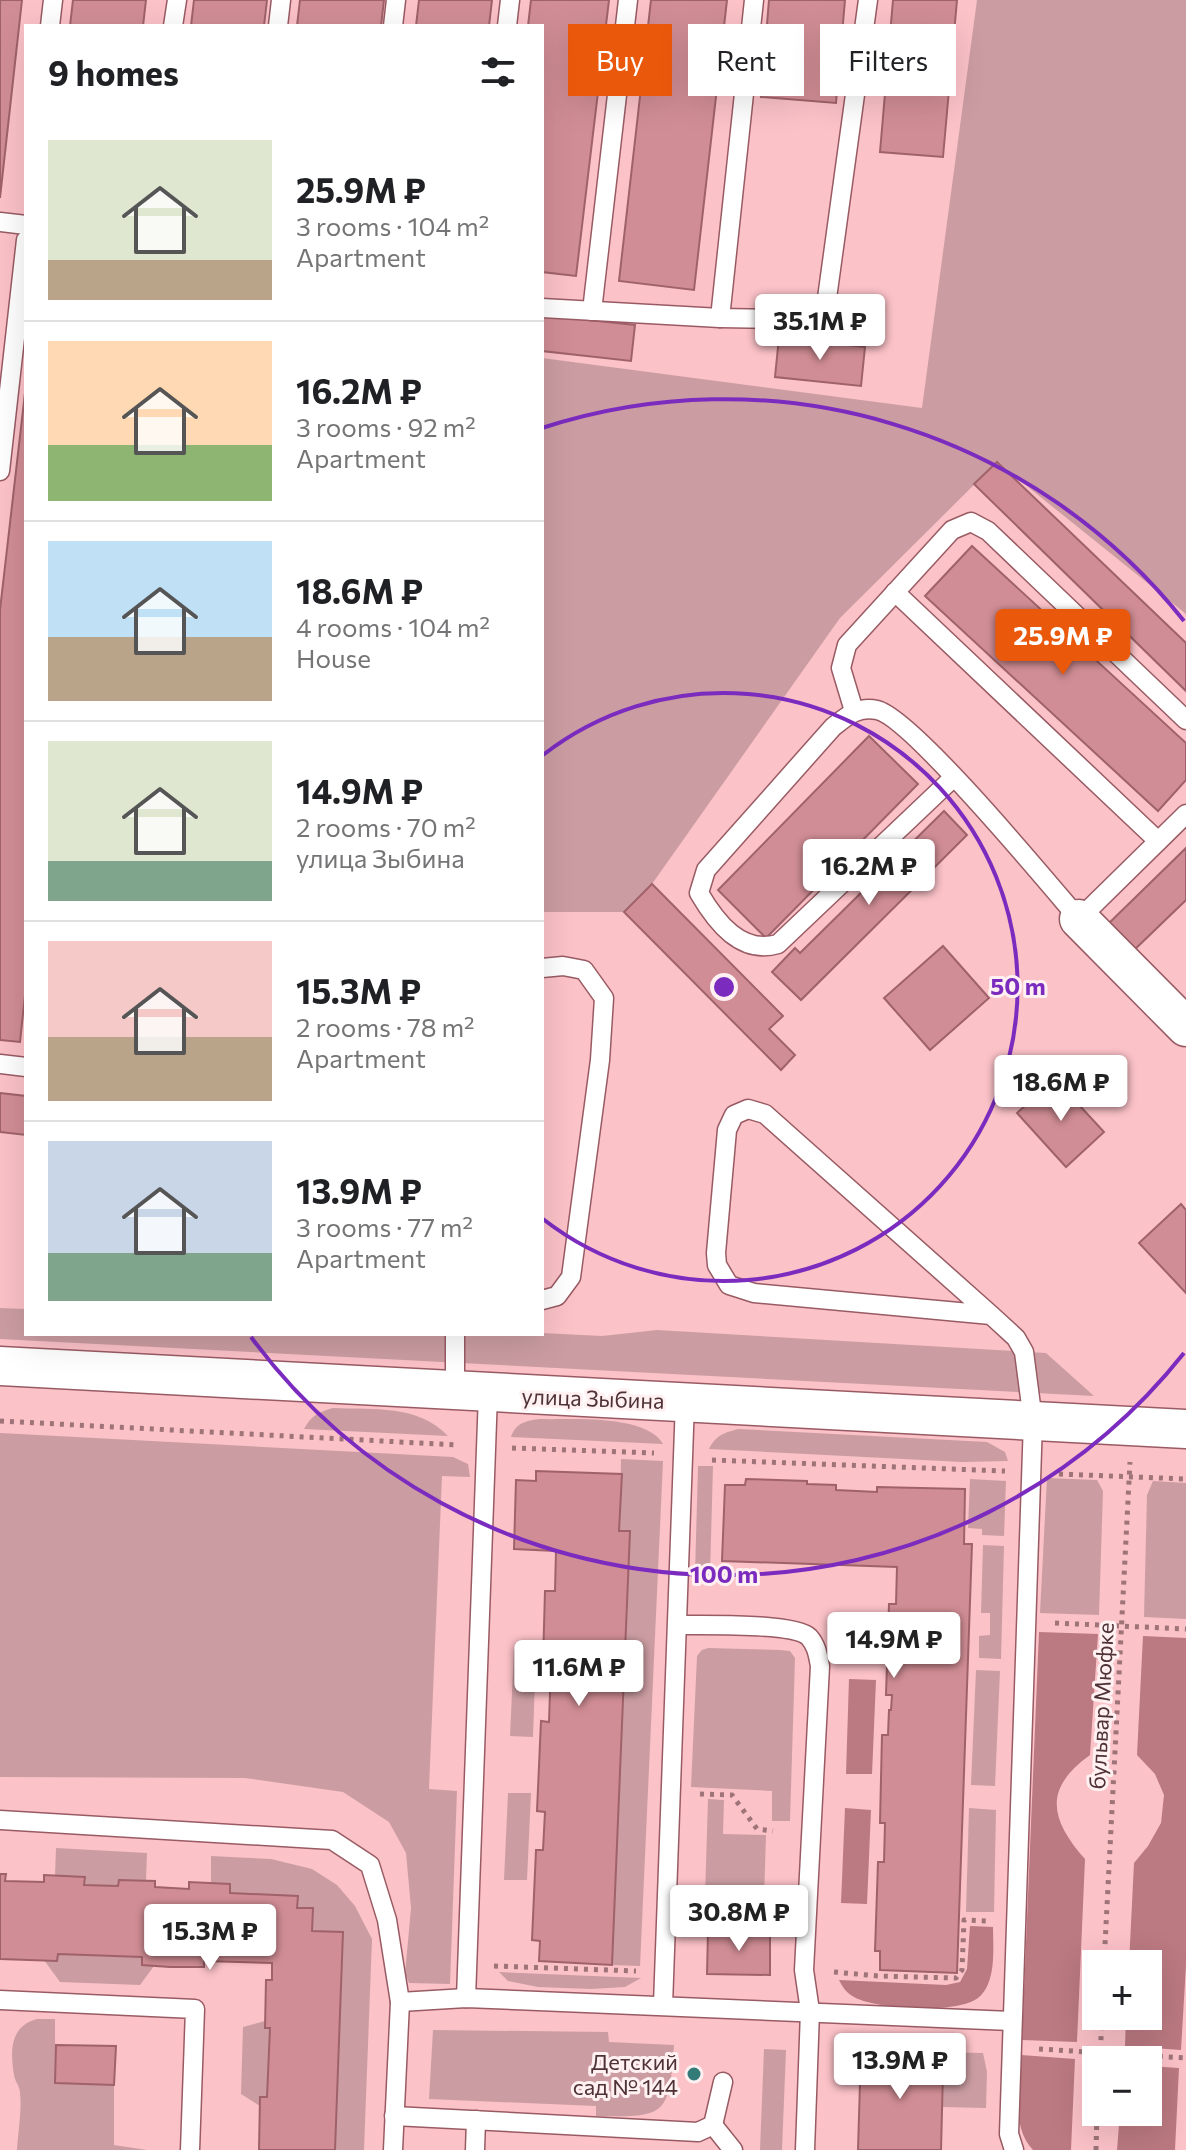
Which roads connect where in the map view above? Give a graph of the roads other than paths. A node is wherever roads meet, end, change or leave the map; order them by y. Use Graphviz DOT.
graph roads {
  1 [pos="53,0"];
  2 [pos="177,0"];
  3 [pos="281,0"];
  4 [pos="396,0"];
  5 [pos="510,0"];
  6 [pos="628,0"];
  7 [pos="754,0"];
  8 [pos="868,0"];
  9 [pos="50,24"];
  10 [pos="173,24"];
  11 [pos="278,24"];
  12 [pos="393,24"];
  13 [pos="507,24"];
  14 [pos="0,222"];
  15 [pos="24,225"];
  16 [pos="24,258"];
  17 [pos="544,308"];
  18 [pos="592,311"];
  19 [pos="720,318"];
  20 [pos="0,471"];
  21 [pos="895,592"];
  22 [pos="854,711"];
  23 [pos="1186,720"];
  24 [pos="954,777"];
  25 [pos="1186,814"];
  26 [pos="1158,841"];
  27 [pos="1079,919"];
  28 [pos="544,968"];
  29 [pos="1186,1027"];
  30 [pos="0,1064"];
  31 [pos="24,1067"];
  32 [pos="544,1299"];
  33 [pos="991,1315"];
  34 [pos="456,1336"];
  35 [pos="0,1366"];
  36 [pos="471,1393"];
  37 [pos="685,1402"];
  38 [pos="1033,1421"];
  39 [pos="1186,1429"];
  40 [pos="678,1625"];
  41 [pos="0,1820"];
  42 [pos="466,1998"];
  43 [pos="0,2000"];
  44 [pos="400,2002"];
  45 [pos="663,2005"];
  46 [pos="810,2011"];
  47 [pos="1011,2021"];
  48 [pos="723,2082"];
  49 [pos="394,2116"];
  50 [pos="476,2120"];
  51 [pos="713,2125"];
  52 [pos="190,2150"];
  53 [pos="393,2150"];
  54 [pos="475,2150"];
  55 [pos="733,2150"];
  56 [pos="805,2150"];
  57 [pos="1014,2150"];
  1 -- 9 [label="lane"];
  2 -- 10 [label="lane"];
  3 -- 11 [label="lane"];
  4 -- 12 [label="lane"];
  5 -- 13 [label="lane"];
  6 -- 18 [label="lane"];
  7 -- 19 [label="lane"];
  8 -- 19 [label="lane"];
  14 -- 15 [label="lane"];
  16 -- 20 [label="lane"];
  17 -- 18 [label="lane"];
  18 -- 19 [label="lane"];
  21 -- 22 [label="lane"];
  21 -- 23 [label="lane"];
  21 -- 26 [label="lane"];
  22 -- 24 [label="lane"];
  22 -- 24 [label="lane"];
  24 -- 27 [label="lane"];
  25 -- 26 [label="lane"];
  26 -- 27 [label="lane"];
  27 -- 29 [label="street"];
  28 -- 32 [label="lane"];
  30 -- 31 [label="lane"];
  33 -- 33 [label="lane"];
  33 -- 38 [label="lane"];
  34 -- 36 [label="lane"];
  35 -- 36 [label="street, улица Зыбина"];
  36 -- 37 [label="street, улица Зыбина"];
  36 -- 42 [label="lane"];
  37 -- 38 [label="street, улица Зыбина"];
  37 -- 40 [label="lane"];
  38 -- 39 [label="street, улица Зыбина"];
  38 -- 47 [label="lane"];
  40 -- 45 [label="lane"];
  40 -- 46 [label="lane"];
  41 -- 44 [label="lane"];
  42 -- 44 [label="lane"];
  42 -- 45 [label="lane"];
  43 -- 52 [label="lane"];
  44 -- 49 [label="lane"];
  45 -- 46 [label="lane"];
  46 -- 47 [label="lane"];
  46 -- 56 [label="lane"];
  47 -- 57 [label="lane"];
  48 -- 51 [label="lane"];
  49 -- 50 [label="lane"];
  49 -- 53 [label="lane"];
  50 -- 51 [label="lane"];
  50 -- 54 [label="lane"];
  51 -- 55 [label="lane"];
}
